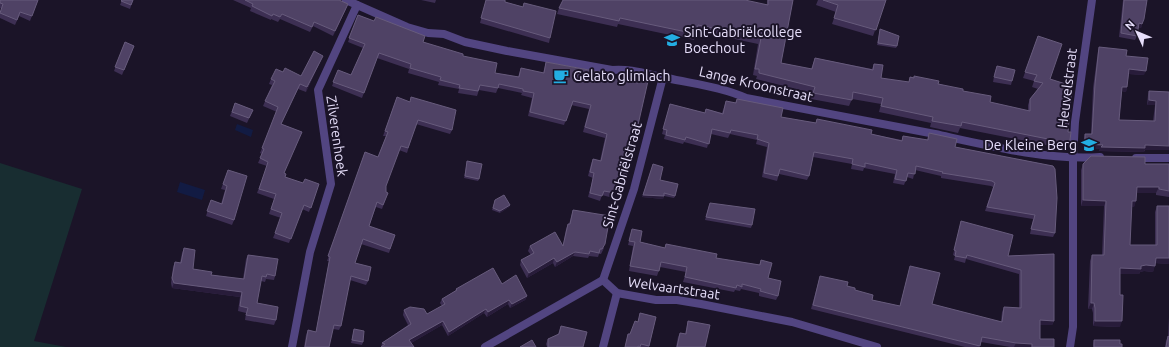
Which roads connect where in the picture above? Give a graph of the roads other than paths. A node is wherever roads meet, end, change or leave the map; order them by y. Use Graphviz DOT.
graph roads {
  1 [pos="346,0"];
  2 [pos="1092,0"];
  3 [pos="357,5"];
  4 [pos="663,77"];
  5 [pos="1108,157"];
  6 [pos="1131,157"];
  7 [pos="1073,158"];
  8 [pos="1169,158"];
  9 [pos="603,280"];
  10 [pos="617,293"];
  11 [pos="292,347"];
  12 [pos="485,347"];
  13 [pos="603,347"];
  14 [pos="877,347"];
  15 [pos="1070,347"];
  1 -- 3 [label="street, Lange Kroonstraat"];
  2 -- 7 [label="street, Heuvelstraat"];
  3 -- 4 [label="street, Lange Kroonstraat"];
  3 -- 11 [label="street, Zilverenhoek"];
  4 -- 7 [label="street, Lange Kroonstraat"];
  4 -- 9 [label="street, Sint-Gabriëlstraat"];
  5 -- 7 [label="street, Lange Kroonstraat"];
  6 -- 8 [label="street"];
  7 -- 15 [label="street, Heuvelstraat"];
  9 -- 10 [label="street, Welvaartstraat"];
  9 -- 12 [label="street"];
  10 -- 13 [label="street"];
  10 -- 14 [label="street, Welvaartstraat"];
}
